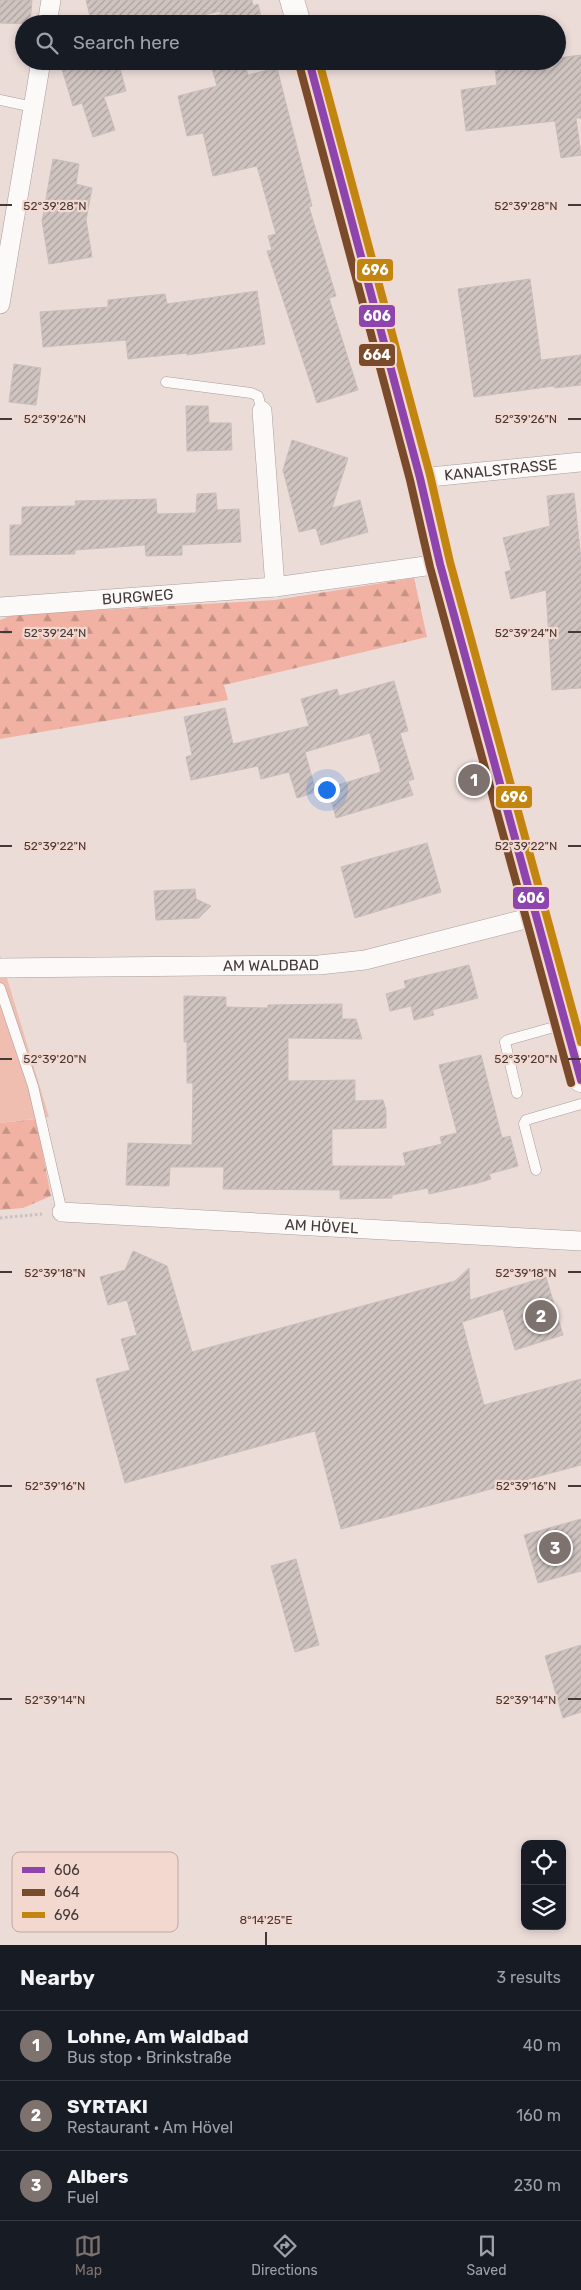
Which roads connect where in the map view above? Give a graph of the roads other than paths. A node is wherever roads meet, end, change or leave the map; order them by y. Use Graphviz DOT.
graph roads {
  1 [pos="51,0"];
  2 [pos="292,0"];
  3 [pos="48,15"];
  4 [pos="296,15"];
  5 [pos="40,70"];
  6 [pos="311,70"];
  7 [pos="0,100"];
  8 [pos="34,107"];
  9 [pos="0,304"];
  10 [pos="166,382"];
  11 [pos="262,411"];
  12 [pos="581,462"];
  13 [pos="420,478"];
  14 [pos="440,564"];
  15 [pos="276,587"];
  16 [pos="0,607"];
  17 [pos="537,916"];
  18 [pos="0,968"];
  19 [pos="0,988"];
  20 [pos="565,1024"];
  21 [pos="581,1080"];
  22 [pos="517,1093"];
  23 [pos="581,1104"];
  24 [pos="536,1170"];
  25 [pos="62,1212"];
  26 [pos="581,1241"];
  1 -- 3 [label="street"];
  2 -- 4 [label="street"];
  5 -- 8 [label="street"];
  6 -- 13 [label="street"];
  7 -- 8 [label="lane"];
  8 -- 9 [label="street"];
  10 -- 11 [label="lane"];
  11 -- 15 [label="street"];
  12 -- 13 [label="street, KANALSTRASSE"];
  13 -- 14 [label="street"];
  14 -- 15 [label="street, BURGWEG"];
  14 -- 17 [label="street"];
  15 -- 16 [label="street, BURGWEG"];
  17 -- 18 [label="street, AM WALDBAD"];
  17 -- 20 [label="street"];
  19 -- 25 [label="lane"];
  20 -- 21 [label="street"];
  20 -- 22 [label="lane"];
  23 -- 24 [label="lane"];
  25 -- 26 [label="street, AM HÖVEL"];
}
